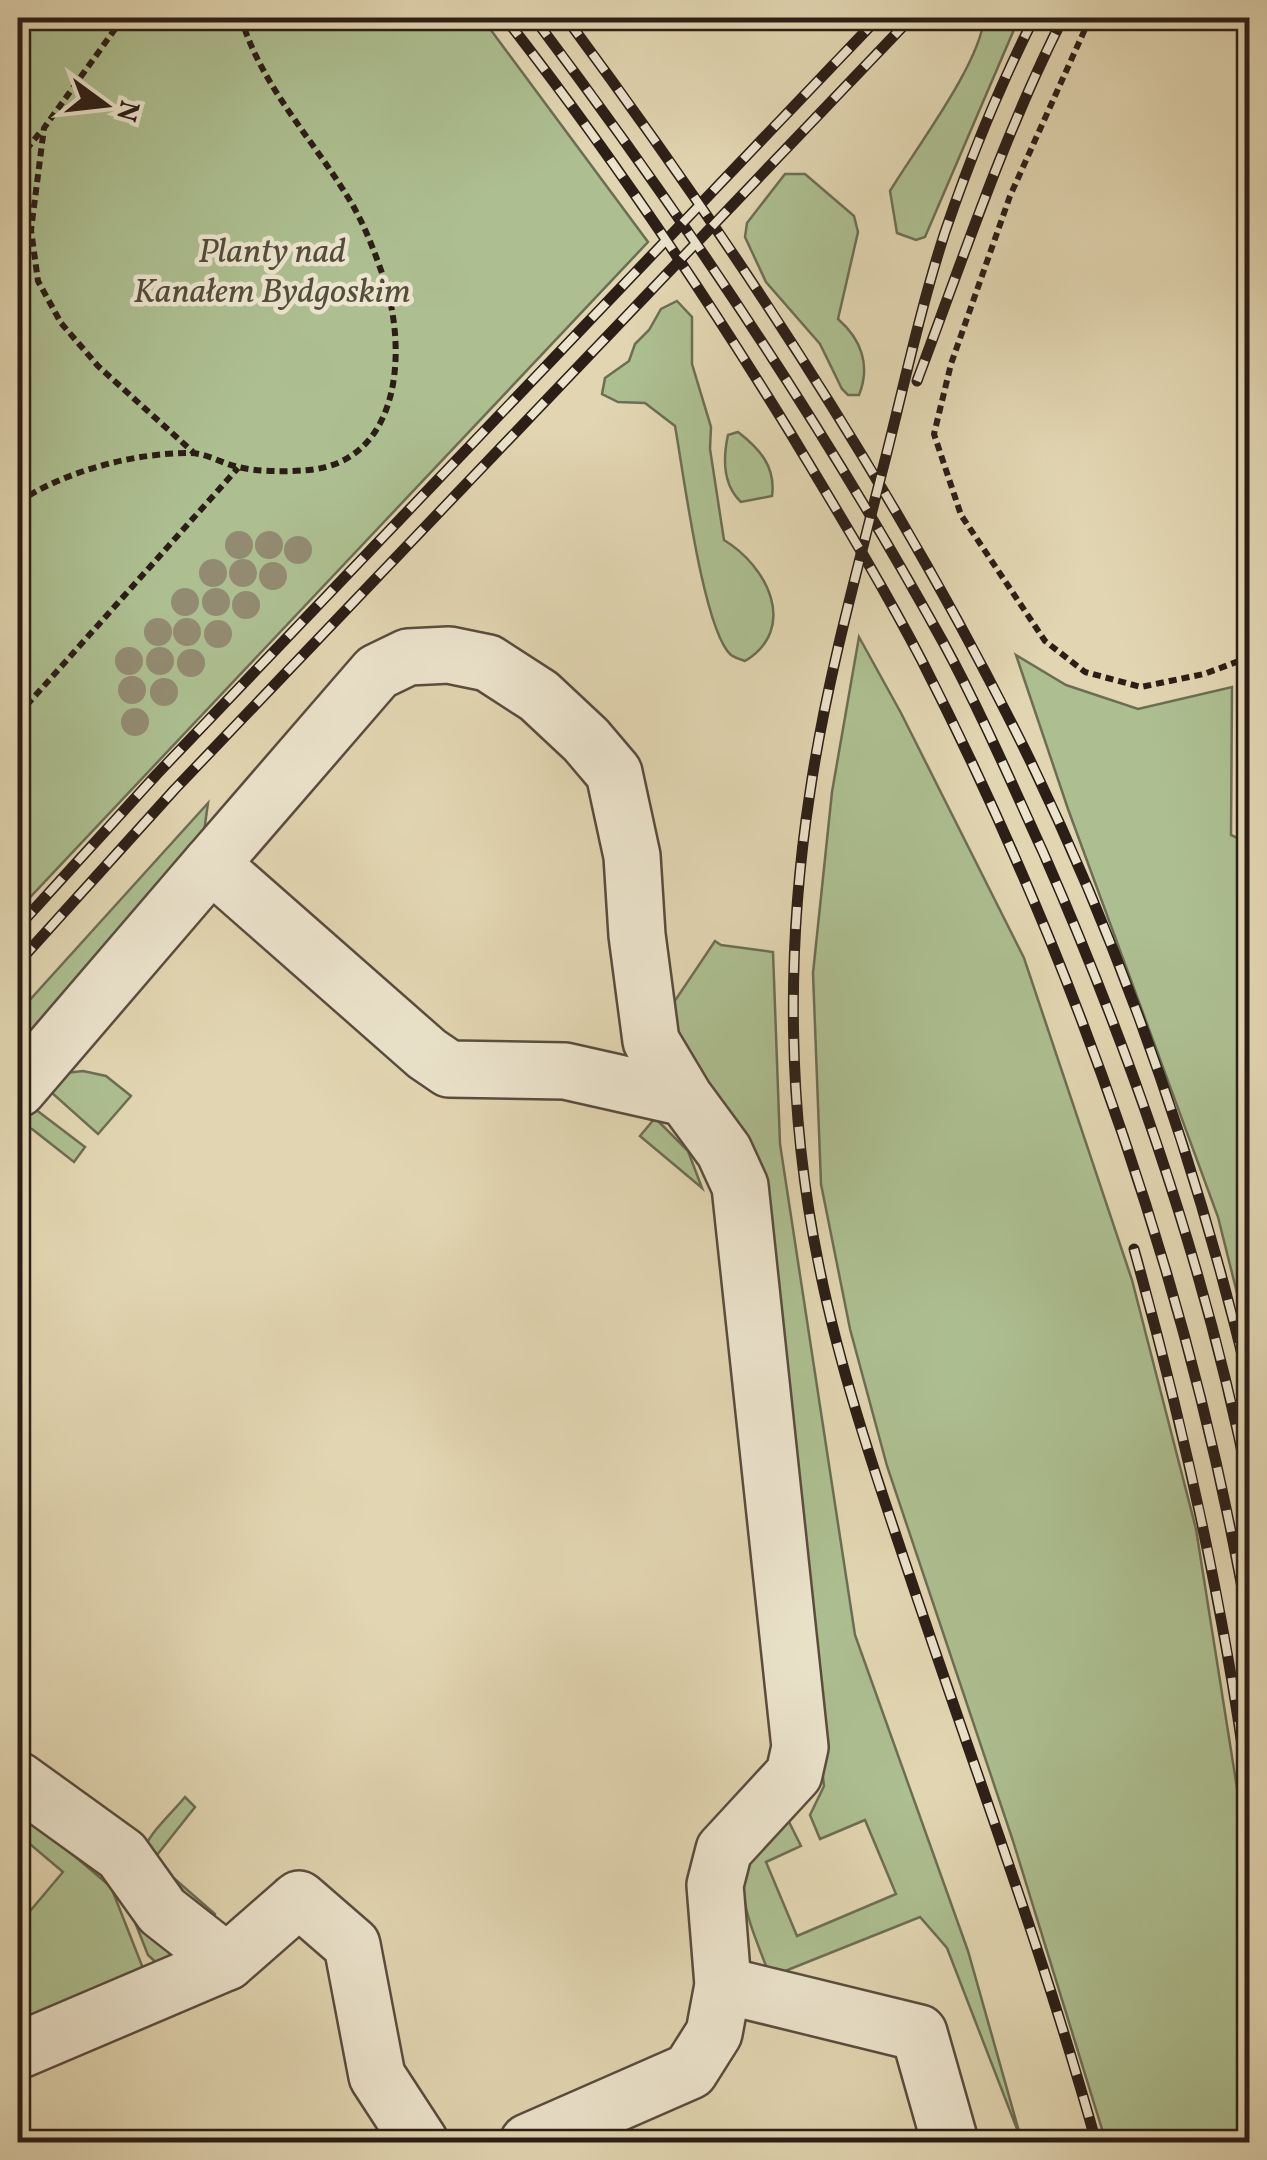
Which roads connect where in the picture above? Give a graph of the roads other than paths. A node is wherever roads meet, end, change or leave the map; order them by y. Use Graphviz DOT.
graph roads {
  1 [pos="211,864"];
  2 [pos="18,1090"];
  3 [pos="685,1098"];
  4 [pos="18,1780"];
  5 [pos="227,1962"];
  6 [pos="723,1985"];
  7 [pos="18,2052"];
  8 [pos="420,2142"];
  9 [pos="528,2142"];
  10 [pos="950,2142"];
  1 -- 2 [label="lane"];
  1 -- 3 [label="lane"];
  1 -- 3 [label="lane"];
  3 -- 6 [label="lane"];
  4 -- 5 [label="lane"];
  5 -- 7 [label="lane"];
  5 -- 8 [label="lane"];
  6 -- 9 [label="lane"];
  6 -- 10 [label="lane"];
}
